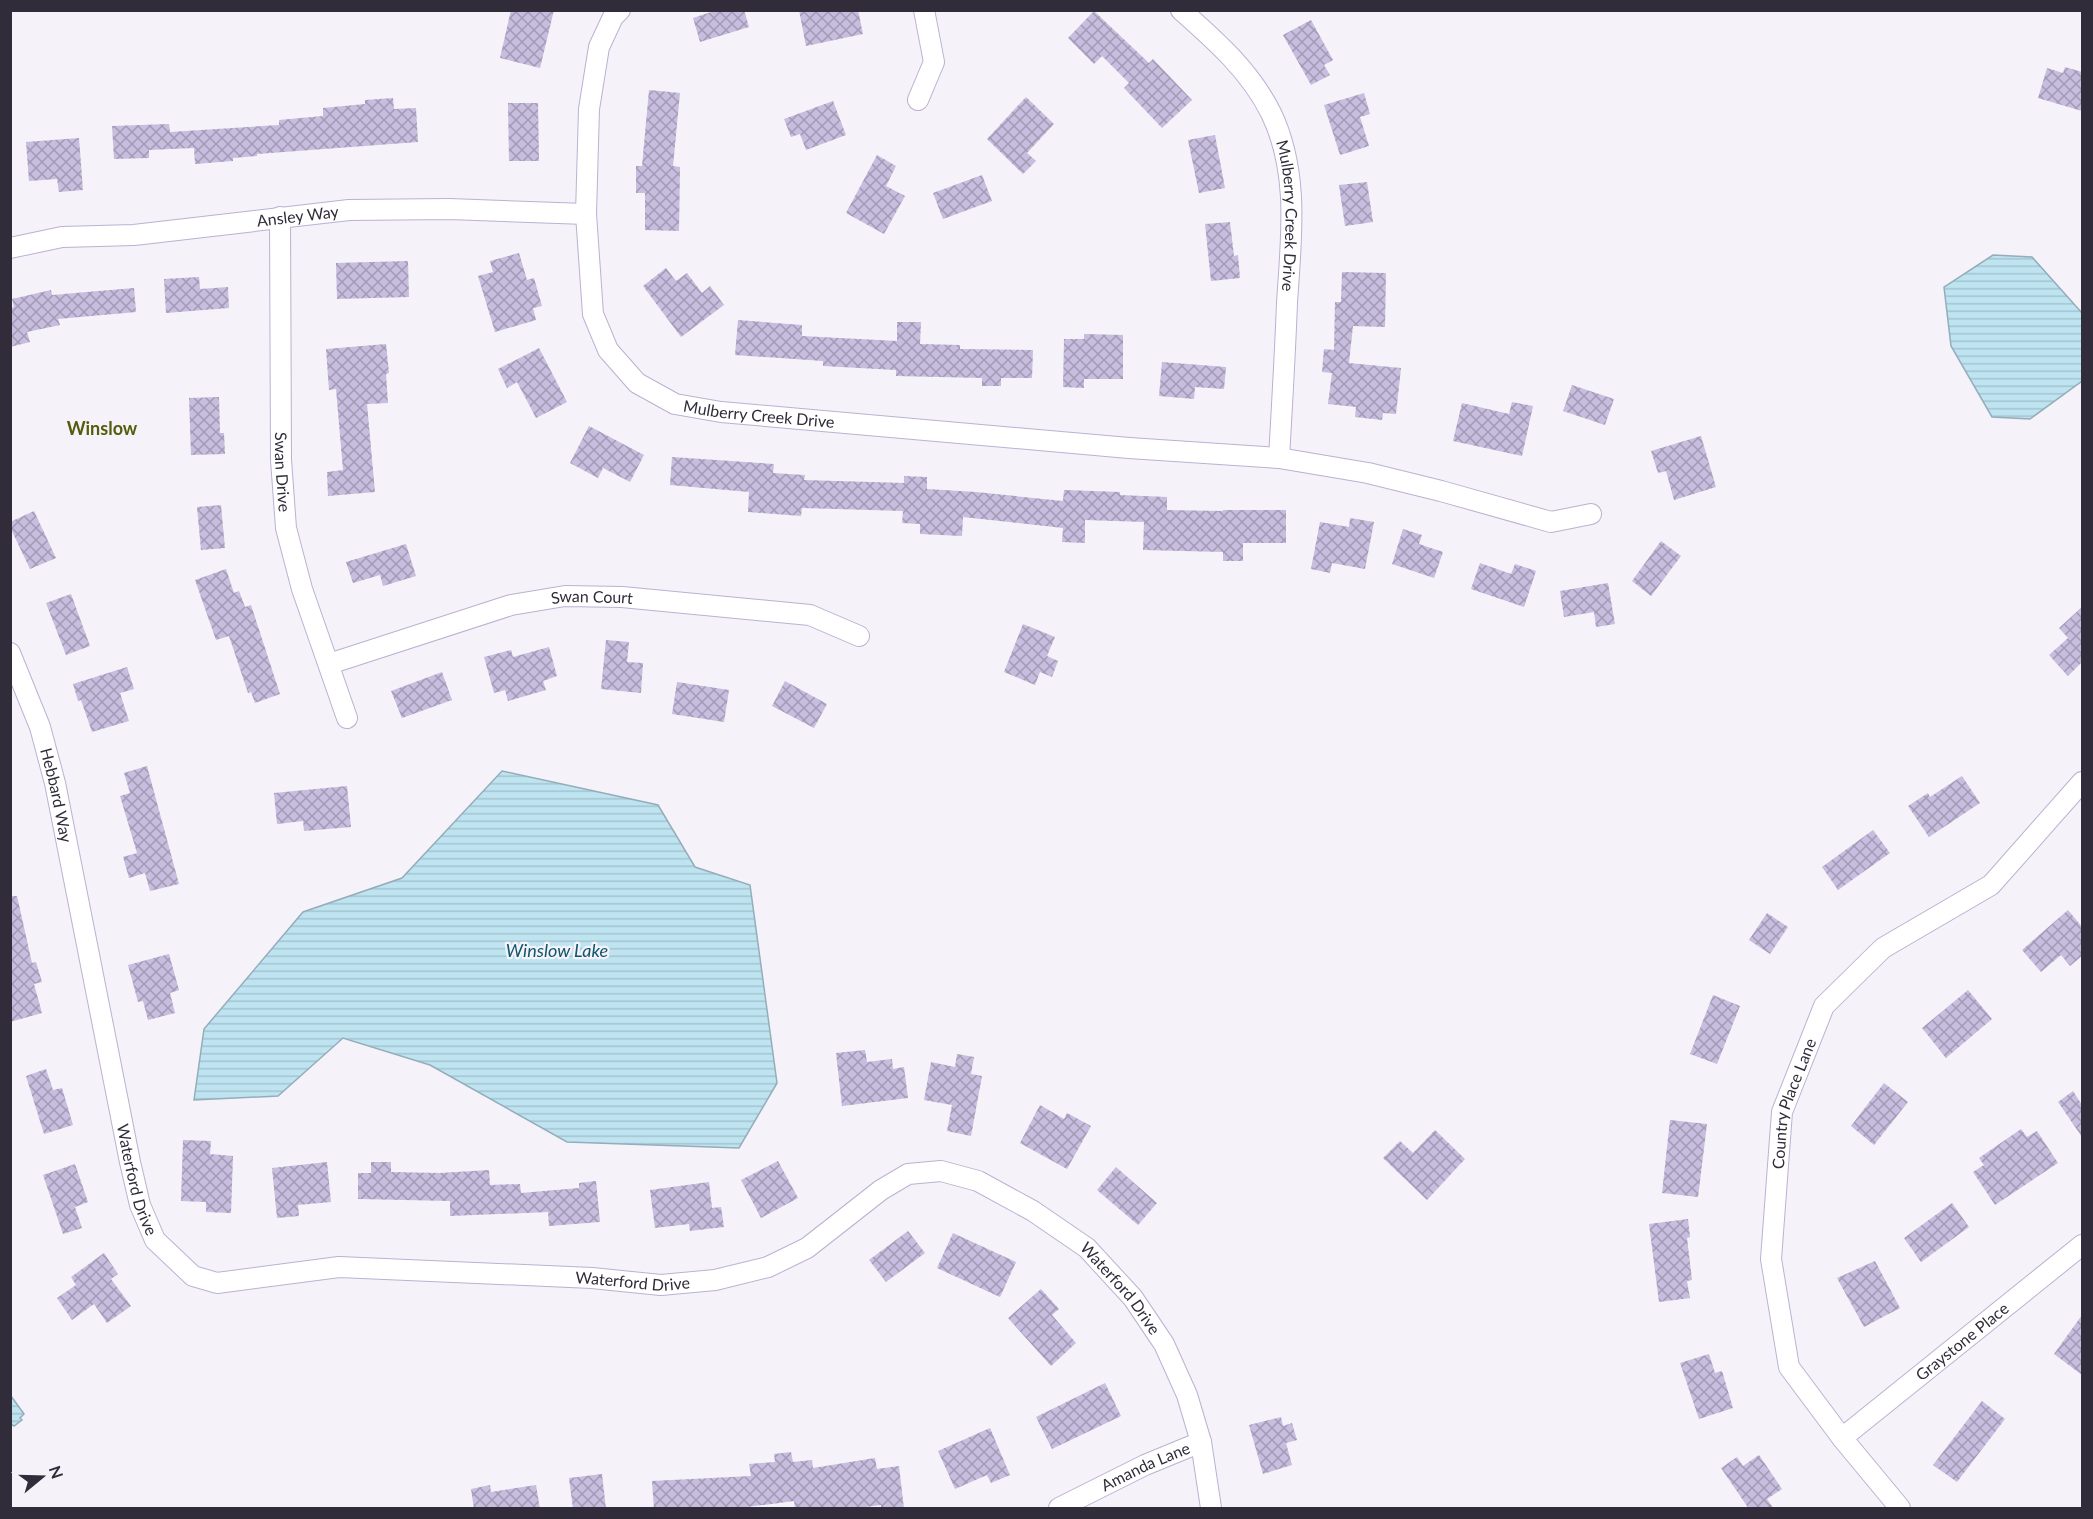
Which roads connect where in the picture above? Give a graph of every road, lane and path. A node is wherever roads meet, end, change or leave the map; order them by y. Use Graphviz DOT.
graph roads {
  1 [pos="620,10"];
  2 [pos="924,10"];
  3 [pos="1181,10"];
  4 [pos="918,100"];
  5 [pos="586,214"];
  6 [pos="280,217"];
  7 [pos="10,248"];
  8 [pos="1279,458"];
  9 [pos="1592,514"];
  10 [pos="860,636"];
  11 [pos="10,653"];
  12 [pos="329,664"];
  13 [pos="346,718"];
  14 [pos="2082,782"];
  15 [pos="86,941"];
  16 [pos="2082,1245"];
  17 [pos="1842,1438"];
  18 [pos="1201,1442"];
  19 [pos="1059,1509"];
  20 [pos="1211,1509"];
  21 [pos="1900,1509"];
  1 -- 5 [label="street, Mulberry Creek Drive"];
  2 -- 4 [label="street"];
  3 -- 8 [label="street, Mulberry Creek Drive"];
  5 -- 6 [label="street, Ansley Way"];
  5 -- 8 [label="street, Mulberry Creek Drive"];
  6 -- 7 [label="street, Ansley Way"];
  6 -- 12 [label="street, Swan Drive"];
  8 -- 9 [label="street, Mulberry Creek Drive"];
  10 -- 12 [label="street, Swan Court"];
  11 -- 15 [label="street, Hebbard Way"];
  12 -- 13 [label="street, Swan Drive"];
  14 -- 17 [label="street, Country Place Lane"];
  15 -- 18 [label="street, Waterford Drive"];
  16 -- 17 [label="street, Graystone Place"];
  17 -- 21 [label="street, Country Place Lane"];
  18 -- 19 [label="street, Amanda Lane"];
  18 -- 20 [label="street, Waterford Drive"];
}
